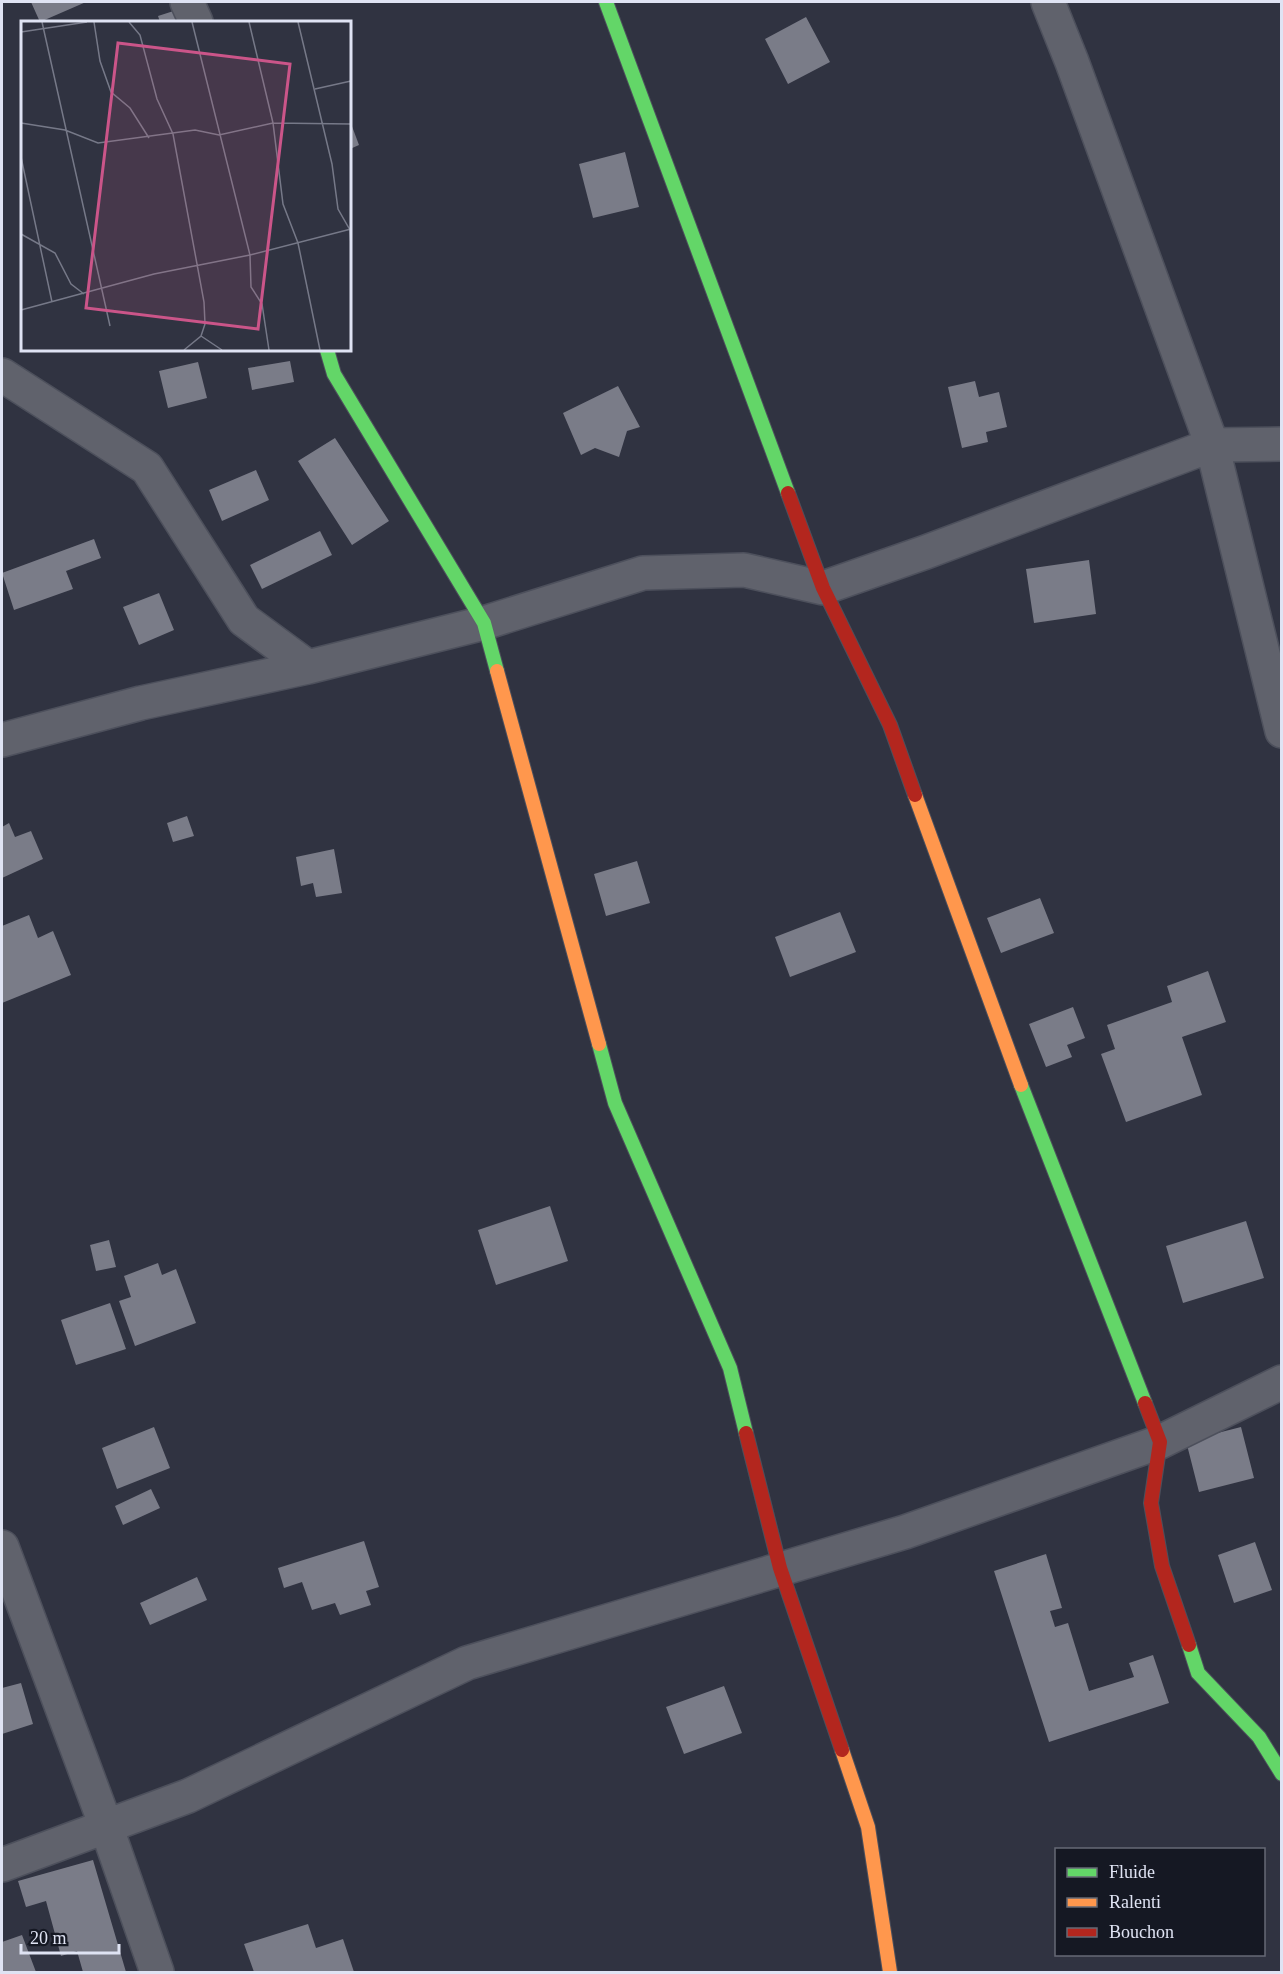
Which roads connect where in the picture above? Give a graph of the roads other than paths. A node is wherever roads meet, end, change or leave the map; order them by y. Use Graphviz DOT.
graph roads {
  1 [pos="186,2"];
  2 [pos="606,2"];
  3 [pos="1048,2"];
  4 [pos="196,21"];
  5 [pos="327,351"];
  6 [pos="2,375"];
  7 [pos="1281,444"];
  8 [pos="1212,445"];
  9 [pos="823,588"];
  10 [pos="484,623"];
  11 [pos="308,668"];
  12 [pos="1281,731"];
  13 [pos="2,740"];
  14 [pos="1281,1382"];
  15 [pos="1160,1442"];
  16 [pos="2,1547"];
  17 [pos="780,1568"];
  18 [pos="1281,1774"];
  19 [pos="106,1826"];
  20 [pos="2,1864"];
  21 [pos="157,1972"];
  22 [pos="890,1972"];
  1 -- 4 [label="street"];
  2 -- 9 [label="street"];
  3 -- 8 [label="street"];
  5 -- 10 [label="street"];
  6 -- 11 [label="street"];
  7 -- 8 [label="street"];
  8 -- 9 [label="street"];
  8 -- 12 [label="street"];
  9 -- 10 [label="street"];
  9 -- 15 [label="street"];
  10 -- 11 [label="street"];
  10 -- 17 [label="street"];
  11 -- 13 [label="street"];
  14 -- 15 [label="street"];
  15 -- 17 [label="street"];
  15 -- 18 [label="street"];
  16 -- 19 [label="street"];
  17 -- 19 [label="street"];
  17 -- 22 [label="street"];
  19 -- 20 [label="street"];
  19 -- 21 [label="street"];
}
